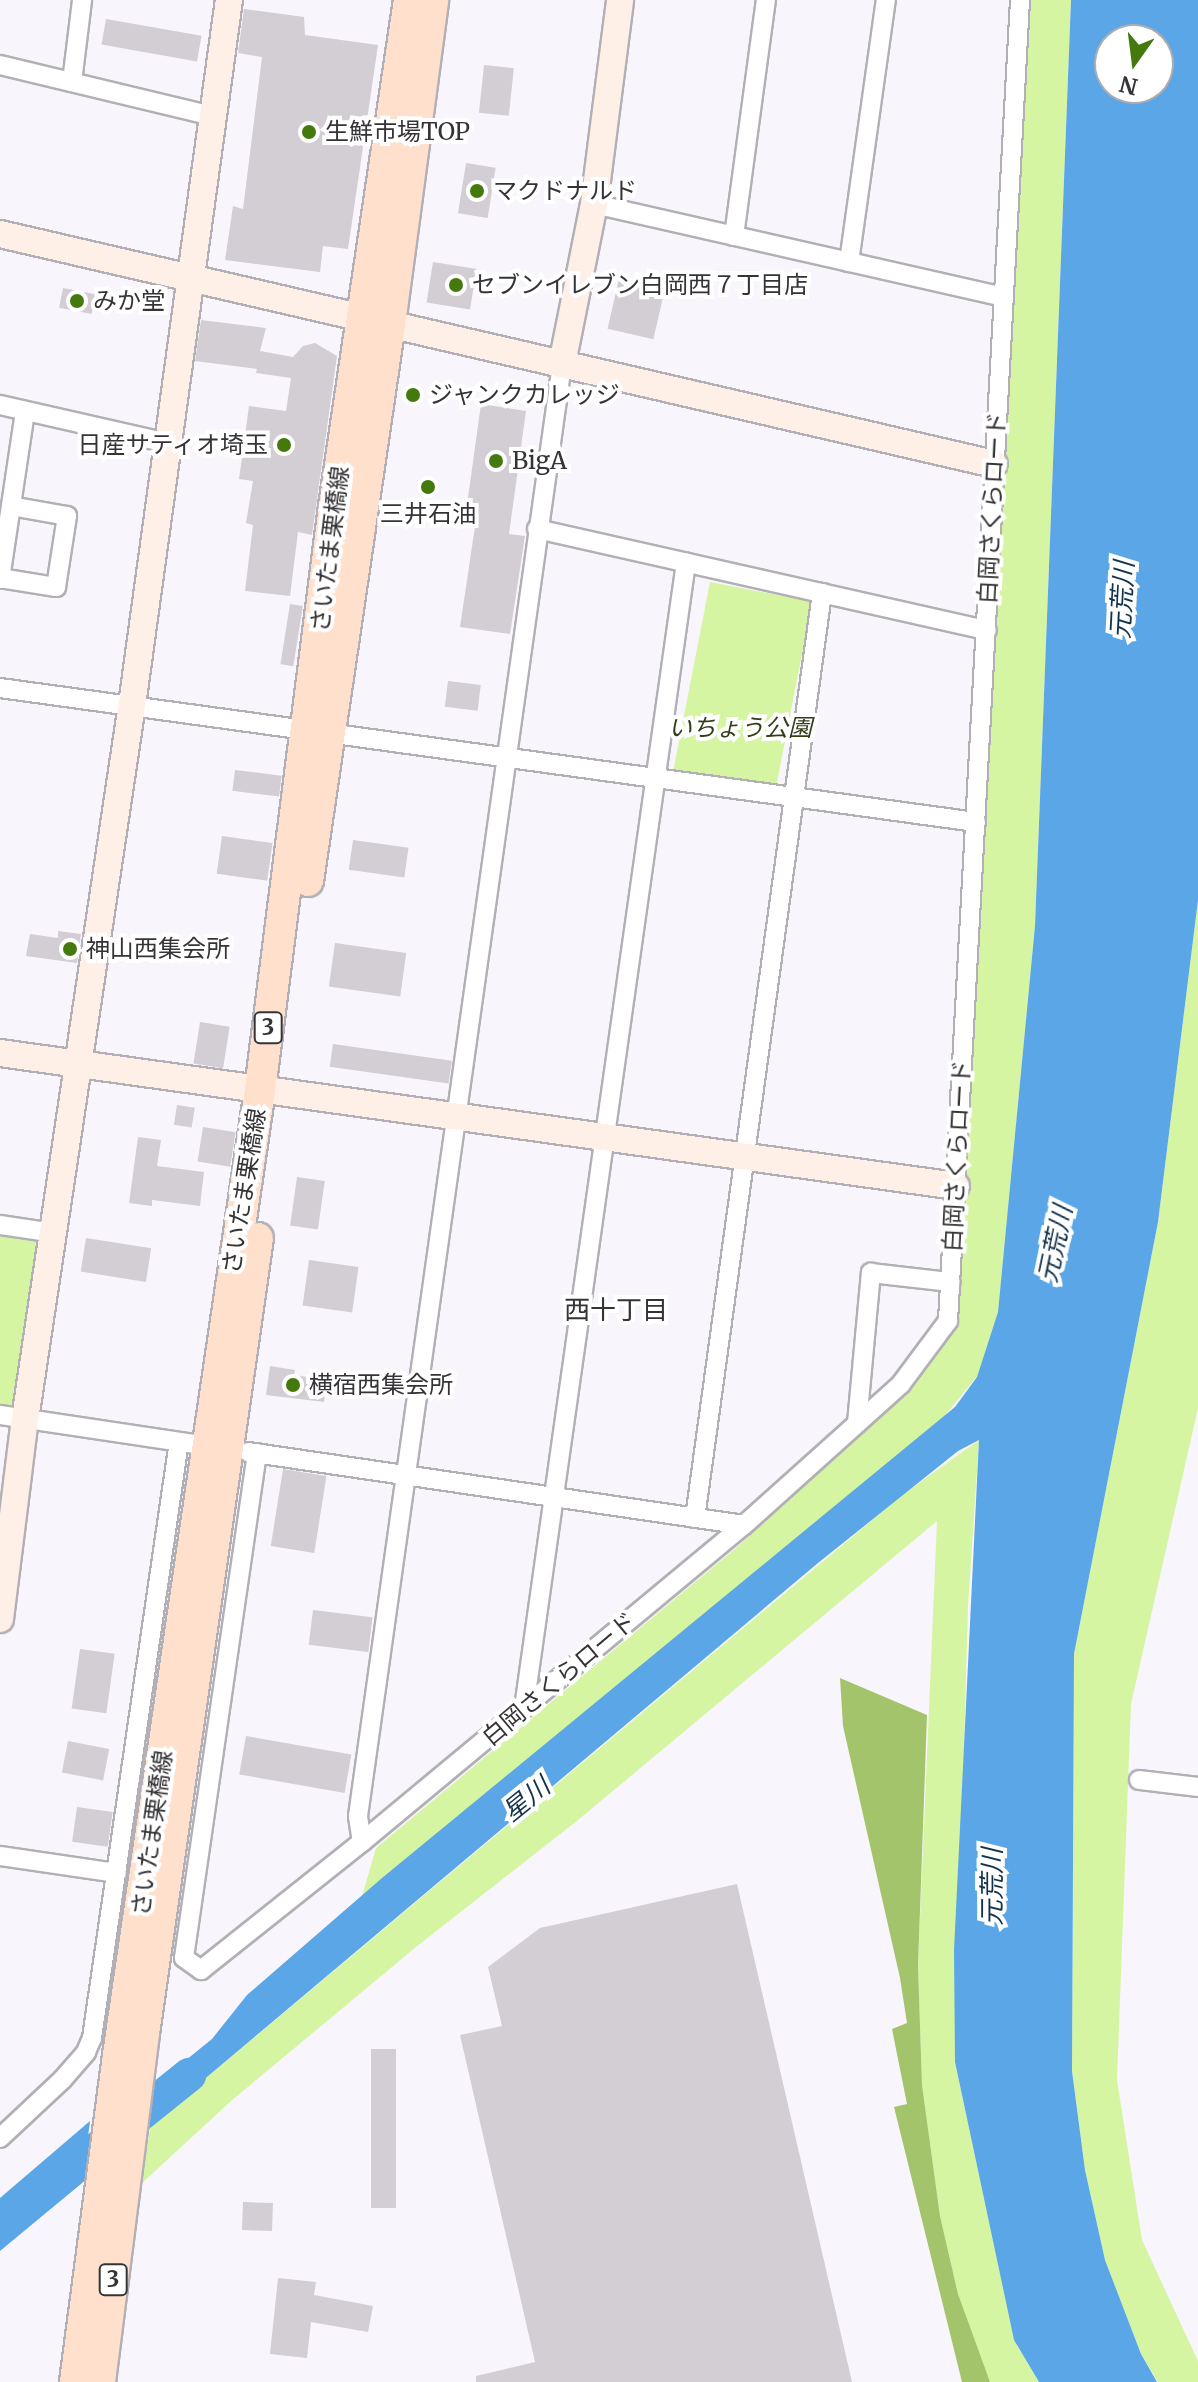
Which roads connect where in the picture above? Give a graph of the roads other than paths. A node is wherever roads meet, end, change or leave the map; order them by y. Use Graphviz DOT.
graph roads {
  1 [pos="82,0"];
  2 [pos="229,0"];
  3 [pos="409,0"];
  4 [pos="433,0"];
  5 [pos="620,0"];
  6 [pos="766,0"];
  7 [pos="886,0"];
  8 [pos="1020,0"];
  9 [pos="0,65"];
  10 [pos="72,82"];
  11 [pos="212,116"];
  12 [pos="594,204"];
  13 [pos="0,234"];
  14 [pos="734,236"];
  15 [pos="849,262"];
  16 [pos="189,277"];
  17 [pos="1003,297"];
  18 [pos="377,321"];
  19 [pos="562,364"];
  20 [pos="0,405"];
  21 [pos="25,411"];
  22 [pos="167,443"];
  23 [pos="994,464"];
  24 [pos="11,506"];
  25 [pos="537,529"];
  26 [pos="686,562"];
  27 [pos="0,578"];
  28 [pos="822,593"];
  29 [pos="987,630"];
  30 [pos="0,688"];
  31 [pos="132,705"];
  32 [pos="317,731"];
  33 [pos="509,757"];
  34 [pos="656,778"];
  35 [pos="794,797"];
  36 [pos="976,822"];
  37 [pos="0,1053"];
  38 [pos="79,1064"];
  39 [pos="269,1092"];
  40 [pos="456,1116"];
  41 [pos="604,1138"];
  42 [pos="745,1157"];
  43 [pos="956,1186"];
  44 [pos="0,1225"];
  45 [pos="54,1233"];
  46 [pos="950,1282"];
  47 [pos="12,1417"];
  48 [pos="857,1423"];
  49 [pos="217,1447"];
  50 [pos="406,1475"];
  51 [pos="554,1497"];
  52 [pos="695,1518"];
  53 [pos="744,1525"];
  54 [pos="4,1564"];
  55 [pos="0,1619"];
  56 [pos="524,1708"];
  57 [pos="1139,1780"];
  58 [pos="1198,1787"];
  59 [pos="362,1842"];
  60 [pos="0,1856"];
  61 [pos="117,1873"];
  62 [pos="0,2138"];
  63 [pos="75,2382"];
  64 [pos="100,2382"];
  1 -- 10 [label="street"];
  2 -- 11 [label="street"];
  3 -- 18 [label="main road, さいたま栗橋線 / 3"];
  4 -- 18 [label="main road, さいたま栗橋線 / 3"];
  5 -- 12 [label="street"];
  6 -- 14 [label="street"];
  7 -- 15 [label="street"];
  8 -- 17 [label="street, 白岡さくらロード"];
  9 -- 10 [label="street"];
  10 -- 11 [label="street"];
  11 -- 16 [label="street"];
  12 -- 14 [label="street"];
  12 -- 19 [label="street"];
  13 -- 16 [label="street"];
  14 -- 15 [label="street"];
  15 -- 17 [label="street"];
  16 -- 18 [label="street"];
  16 -- 22 [label="street"];
  17 -- 23 [label="street, 白岡さくらロード"];
  18 -- 19 [label="street"];
  18 -- 32 [label="main road, さいたま栗橋線 / 3"];
  19 -- 23 [label="street"];
  19 -- 25 [label="street"];
  20 -- 21 [label="street"];
  21 -- 22 [label="street"];
  21 -- 24 [label="street"];
  22 -- 31 [label="street"];
  23 -- 29 [label="street, 白岡さくらロード"];
  24 -- 27 [label="street"];
  24 -- 27 [label="street"];
  25 -- 26 [label="street"];
  25 -- 33 [label="street"];
  26 -- 28 [label="street"];
  26 -- 34 [label="street"];
  28 -- 29 [label="street"];
  28 -- 35 [label="street"];
  29 -- 36 [label="street, 白岡さくらロード"];
  30 -- 31 [label="street"];
  31 -- 32 [label="street"];
  31 -- 38 [label="street"];
  32 -- 33 [label="street"];
  32 -- 39 [label="main road, さいたま栗橋線 / 3"];
  33 -- 34 [label="street"];
  33 -- 40 [label="street"];
  34 -- 35 [label="street"];
  34 -- 41 [label="street"];
  35 -- 36 [label="street"];
  35 -- 42 [label="street"];
  36 -- 43 [label="street, 白岡さくらロード"];
  37 -- 38 [label="street"];
  38 -- 39 [label="street"];
  38 -- 45 [label="street"];
  39 -- 40 [label="street"];
  39 -- 49 [label="main road, さいたま栗橋線 / 3"];
  40 -- 41 [label="street"];
  40 -- 50 [label="street"];
  41 -- 42 [label="street"];
  41 -- 51 [label="street"];
  42 -- 43 [label="street"];
  42 -- 52 [label="street"];
  43 -- 46 [label="street, 白岡さくらロード"];
  44 -- 45 [label="street"];
  45 -- 47 [label="street"];
  46 -- 48 [label="street, 白岡さくらロード"];
  46 -- 48 [label="street"];
  47 -- 49 [label="street"];
  47 -- 54 [label="street"];
  48 -- 53 [label="street, 白岡さくらロード"];
  49 -- 50 [label="street"];
  49 -- 59 [label="street, 白岡さくらロード"];
  49 -- 61 [label="street"];
  49 -- 63 [label="main road, さいたま栗橋線 / 3"];
  49 -- 64 [label="main road, さいたま栗橋線 / 3"];
  50 -- 51 [label="street"];
  50 -- 59 [label="street"];
  51 -- 52 [label="street"];
  51 -- 56 [label="street"];
  52 -- 53 [label="street"];
  53 -- 56 [label="street, 白岡さくらロード"];
  54 -- 55 [label="street"];
  56 -- 59 [label="street, 白岡さくらロード"];
  57 -- 58 [label="street"];
  60 -- 61 [label="street"];
  61 -- 62 [label="street"];
}
